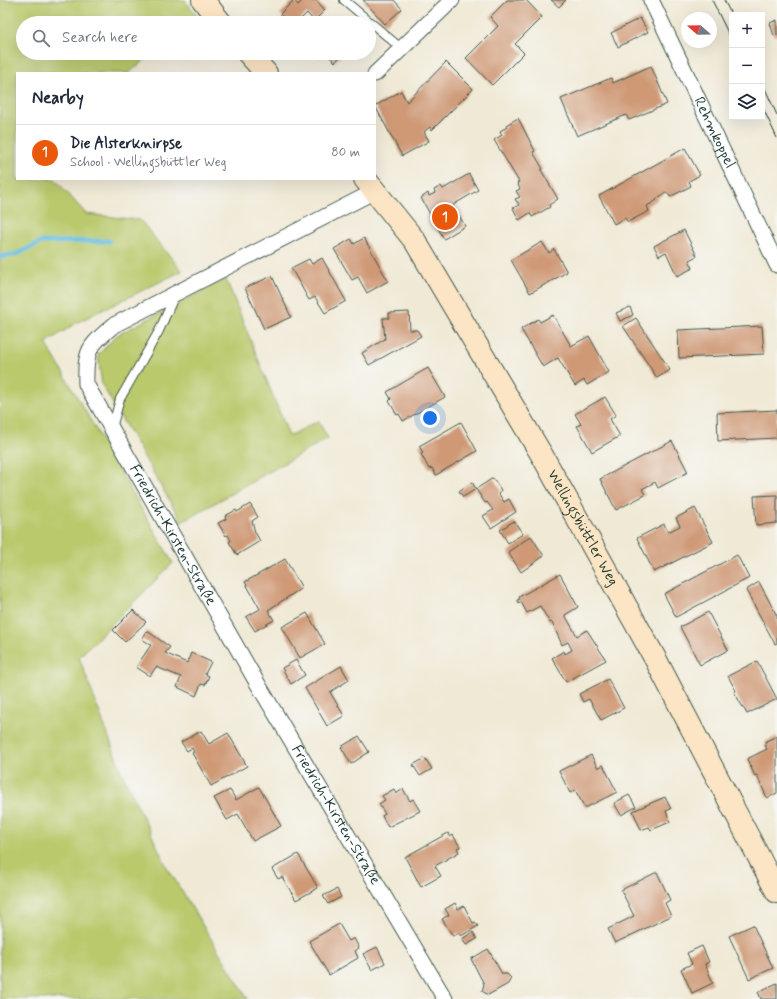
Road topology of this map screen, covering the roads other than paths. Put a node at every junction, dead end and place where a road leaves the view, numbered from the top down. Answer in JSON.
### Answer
{"nodes":[{"id":1,"x":203,"y":0,"type":"edge"},
{"id":2,"x":344,"y":0,"type":"edge"},
{"id":3,"x":452,"y":0,"type":"edge"},
{"id":4,"x":651,"y":0,"type":"edge"},
{"id":5,"x":216,"y":16,"type":"edge"},
{"id":6,"x":363,"y":16,"type":"edge"},
{"id":7,"x":376,"y":27,"type":"edge"},
{"id":8,"x":402,"y":49,"type":"junction"},
{"id":9,"x":254,"y":60,"type":"edge"},
{"id":10,"x":265,"y":72,"type":"edge"},
{"id":11,"x":376,"y":73,"type":"edge"},
{"id":12,"x":370,"y":185,"type":"edge"},
{"id":13,"x":777,"y":265,"type":"edge"},
{"id":14,"x":176,"y":292,"type":"junction"},
{"id":15,"x":112,"y":429,"type":"junction"},
{"id":16,"x":777,"y":892,"type":"edge"},
{"id":17,"x":445,"y":999,"type":"edge"}],
"edges":[{"from":1,"to":5,"type":"main road"},
{"from":2,"to":6,"type":"lane"},
{"from":3,"to":8,"type":"street"},
{"from":4,"to":13,"type":"street","name":"Rehmkoppel"},
{"from":7,"to":8,"type":"lane"},
{"from":8,"to":11,"type":"street"},
{"from":9,"to":10,"type":"main road"},
{"from":12,"to":14,"type":"street","name":"Friedrich-Kirsten-Straße"},
{"from":12,"to":16,"type":"main road","name":"Wellingsbüttler Weg"},
{"from":14,"to":15,"type":"lane"},
{"from":14,"to":15,"type":"street","name":"Friedrich-Kirsten-Straße"},
{"from":15,"to":17,"type":"street","name":"Friedrich-Kirsten-Straße"}]}
